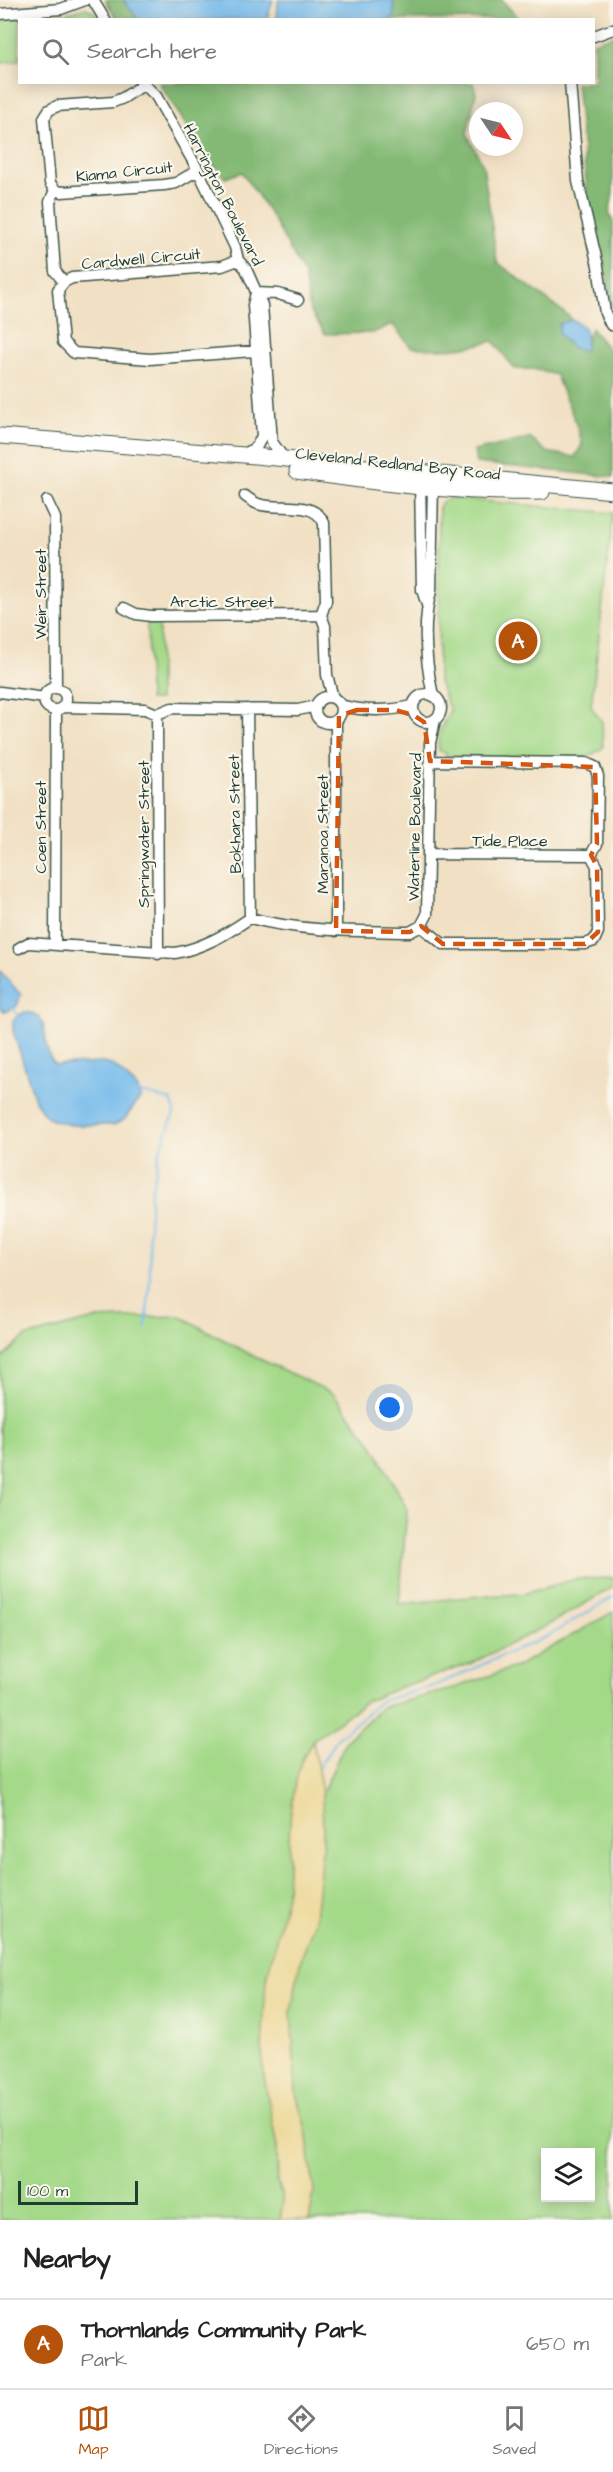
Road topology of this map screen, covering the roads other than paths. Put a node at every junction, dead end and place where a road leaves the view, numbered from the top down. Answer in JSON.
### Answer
{"nodes":[{"id":1,"x":85,"y":0,"type":"edge"},
{"id":2,"x":93,"y":0,"type":"edge"},
{"id":3,"x":0,"y":14,"type":"edge"},
{"id":4,"x":104,"y":18,"type":"edge"},
{"id":5,"x":613,"y":30,"type":"edge"},
{"id":6,"x":595,"y":36,"type":"edge"},
{"id":7,"x":142,"y":84,"type":"edge"},
{"id":8,"x":570,"y":84,"type":"edge"},
{"id":9,"x":198,"y":170,"type":"junction"},
{"id":10,"x":55,"y":190,"type":"junction"},
{"id":11,"x":238,"y":260,"type":"junction"},
{"id":12,"x":64,"y":282,"type":"junction"},
{"id":13,"x":256,"y":293,"type":"junction"},
{"id":14,"x":298,"y":300,"type":"dead end"},
{"id":15,"x":610,"y":326,"type":"dead end"},
{"id":16,"x":261,"y":350,"type":"junction"},
{"id":17,"x":0,"y":436,"type":"edge"},
{"id":18,"x":194,"y":452,"type":"junction"},
{"id":19,"x":244,"y":455,"type":"junction"},
{"id":20,"x":285,"y":460,"type":"junction"},
{"id":21,"x":427,"y":479,"type":"junction"},
{"id":22,"x":607,"y":490,"type":"edge"},
{"id":23,"x":245,"y":496,"type":"dead end"},
{"id":24,"x":47,"y":501,"type":"dead end"},
{"id":25,"x":124,"y":608,"type":"dead end"},
{"id":26,"x":321,"y":615,"type":"junction"},
{"id":27,"x":427,"y":667,"type":"junction"},
{"id":28,"x":61,"y":691,"type":"junction"},
{"id":29,"x":0,"y":692,"type":"edge"},
{"id":30,"x":433,"y":696,"type":"junction"},
{"id":31,"x":45,"y":698,"type":"junction"},
{"id":32,"x":87,"y":707,"type":"junction"},
{"id":33,"x":59,"y":708,"type":"junction"},
{"id":34,"x":247,"y":709,"type":"junction"},
{"id":35,"x":329,"y":710,"type":"junction"},
{"id":36,"x":421,"y":712,"type":"junction"},
{"id":37,"x":157,"y":714,"type":"junction"},
{"id":38,"x":430,"y":761,"type":"junction"},
{"id":39,"x":429,"y":854,"type":"junction"},
{"id":40,"x":591,"y":855,"type":"junction"},
{"id":41,"x":250,"y":918,"type":"junction"},
{"id":42,"x":421,"y":926,"type":"junction"},
{"id":43,"x":336,"y":931,"type":"junction"},
{"id":44,"x":55,"y":944,"type":"junction"},
{"id":45,"x":19,"y":948,"type":"dead end"},
{"id":46,"x":158,"y":954,"type":"junction"}],
"edges":[{"from":1,"to":3,"type":"street"},
{"from":2,"to":4,"type":"street"},
{"from":5,"to":6,"type":"street"},
{"from":7,"to":9,"type":"street","name":"Harrington Boulevard"},
{"from":7,"to":10,"type":"street","name":"Kiama Circuit"},
{"from":8,"to":15,"type":"street"},
{"from":9,"to":10,"type":"street","name":"Kiama Circuit"},
{"from":9,"to":11,"type":"street","name":"Harrington Boulevard"},
{"from":10,"to":12,"type":"street"},
{"from":11,"to":12,"type":"street","name":"Cardwell Circuit"},
{"from":11,"to":13,"type":"street","name":"Harrington Boulevard"},
{"from":12,"to":16,"type":"street","name":"Cardwell Circuit"},
{"from":13,"to":14,"type":"street"},
{"from":13,"to":16,"type":"street","name":"Harrington Boulevard"},
{"from":16,"to":19,"type":"street","name":"Harrington Boulevard"},
{"from":16,"to":20,"type":"street","name":"Harrington Boulevard"},
{"from":17,"to":18,"type":"highway","name":"Cleveland Redland Bay Road"},
{"from":18,"to":19,"type":"highway","name":"Cleveland Redland Bay Road"},
{"from":18,"to":21,"type":"highway","name":"Cleveland Redland Bay Road"},
{"from":19,"to":20,"type":"highway","name":"Cleveland Redland Bay Road"},
{"from":20,"to":21,"type":"highway","name":"Cleveland Redland Bay Road"},
{"from":21,"to":22,"type":"highway","name":"Cleveland Redland Bay Road"},
{"from":21,"to":27,"type":"street"},
{"from":23,"to":26,"type":"street"},
{"from":24,"to":28,"type":"street","name":"Weir Street"},
{"from":25,"to":26,"type":"street","name":"Arctic Street"},
{"from":26,"to":35,"type":"street"},
{"from":27,"to":30,"type":"street"},
{"from":27,"to":36,"type":"street"},
{"from":28,"to":31,"type":"street"},
{"from":28,"to":32,"type":"street"},
{"from":28,"to":33,"type":"street"},
{"from":29,"to":31,"type":"street"},
{"from":30,"to":36,"type":"street"},
{"from":30,"to":36,"type":"street","name":"Waterline Boulevard"},
{"from":31,"to":33,"type":"street"},
{"from":32,"to":33,"type":"street"},
{"from":32,"to":37,"type":"street"},
{"from":33,"to":44,"type":"street","name":"Coen Street"},
{"from":34,"to":35,"type":"street"},
{"from":34,"to":37,"type":"street"},
{"from":34,"to":41,"type":"street","name":"Bokhara Street"},
{"from":35,"to":36,"type":"street"},
{"from":35,"to":43,"type":"street","name":"Maranoa Street"},
{"from":36,"to":38,"type":"street","name":"Waterline Boulevard"},
{"from":37,"to":46,"type":"street","name":"Springwater Street"},
{"from":38,"to":39,"type":"street","name":"Waterline Boulevard"},
{"from":38,"to":40,"type":"street"},
{"from":39,"to":40,"type":"street","name":"Tide Place"},
{"from":39,"to":42,"type":"street","name":"Waterline Boulevard"},
{"from":40,"to":42,"type":"street"},
{"from":41,"to":43,"type":"street"},
{"from":41,"to":46,"type":"street"},
{"from":42,"to":43,"type":"street"},
{"from":44,"to":45,"type":"street"},
{"from":44,"to":46,"type":"street"}]}
